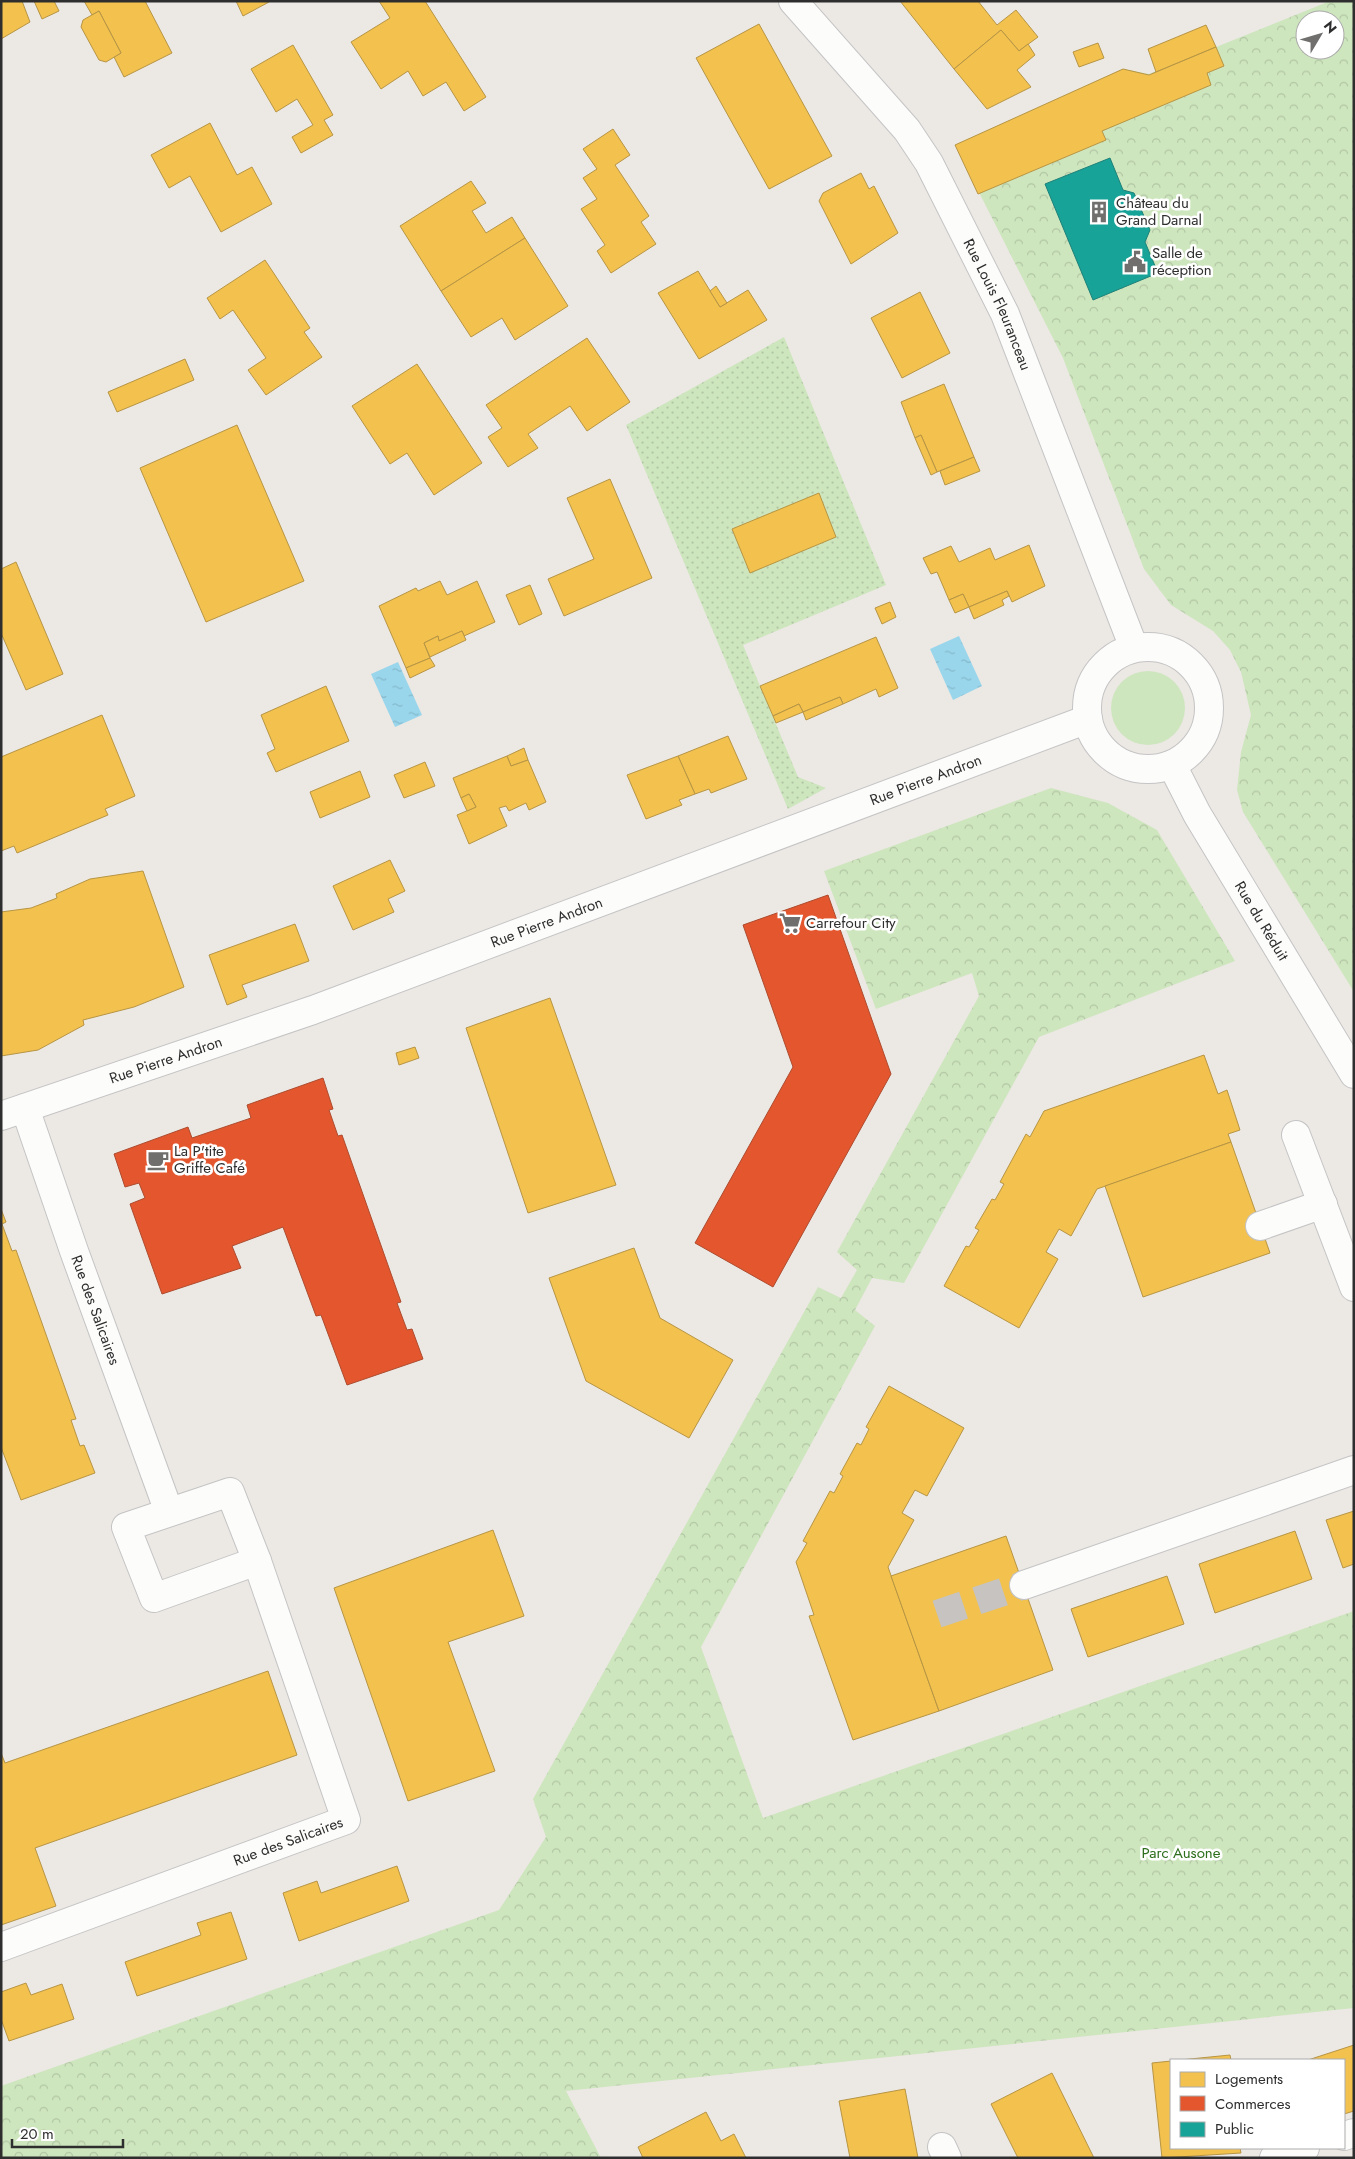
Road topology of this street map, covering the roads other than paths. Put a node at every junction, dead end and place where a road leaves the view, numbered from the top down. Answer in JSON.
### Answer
{"nodes":[{"id":1,"x":793,"y":1,"type":"edge"},
{"id":2,"x":1134,"y":648,"type":"junction"},
{"id":3,"x":1088,"y":719,"type":"junction"},
{"id":4,"x":1172,"y":765,"type":"junction"},
{"id":5,"x":1354,"y":1074,"type":"edge"},
{"id":6,"x":13,"y":1112,"type":"edge"},
{"id":7,"x":1296,"y":1135,"type":"dead end"},
{"id":8,"x":1323,"y":1204,"type":"junction"},
{"id":9,"x":1260,"y":1226,"type":"dead end"},
{"id":10,"x":1354,"y":1287,"type":"edge"},
{"id":11,"x":1354,"y":1470,"type":"edge"},
{"id":12,"x":169,"y":1512,"type":"junction"},
{"id":13,"x":256,"y":1561,"type":"junction"},
{"id":14,"x":1024,"y":1585,"type":"tunnel mouth"},
{"id":15,"x":1,"y":1947,"type":"edge"},
{"id":16,"x":1302,"y":2149,"type":"edge"},
{"id":17,"x":1274,"y":2158,"type":"edge"}],
"edges":[{"from":1,"to":2,"type":"street","name":"Rue Louis Fleuranceau"},
{"from":2,"to":3,"type":"street"},
{"from":2,"to":4,"type":"street"},
{"from":3,"to":4,"type":"street"},
{"from":3,"to":6,"type":"street","name":"Rue Pierre Andron"},
{"from":4,"to":5,"type":"street","name":"Rue du Réduit"},
{"from":6,"to":12,"type":"street","name":"Rue des Salicaires"},
{"from":7,"to":8,"type":"street"},
{"from":8,"to":9,"type":"street"},
{"from":8,"to":10,"type":"street"},
{"from":11,"to":14,"type":"street"},
{"from":12,"to":13,"type":"street","name":"Rue des Salicaires"},
{"from":12,"to":13,"type":"street","name":"Rue des Salicaires"},
{"from":13,"to":15,"type":"street","name":"Rue des Salicaires"},
{"from":16,"to":17,"type":"street"}]}
